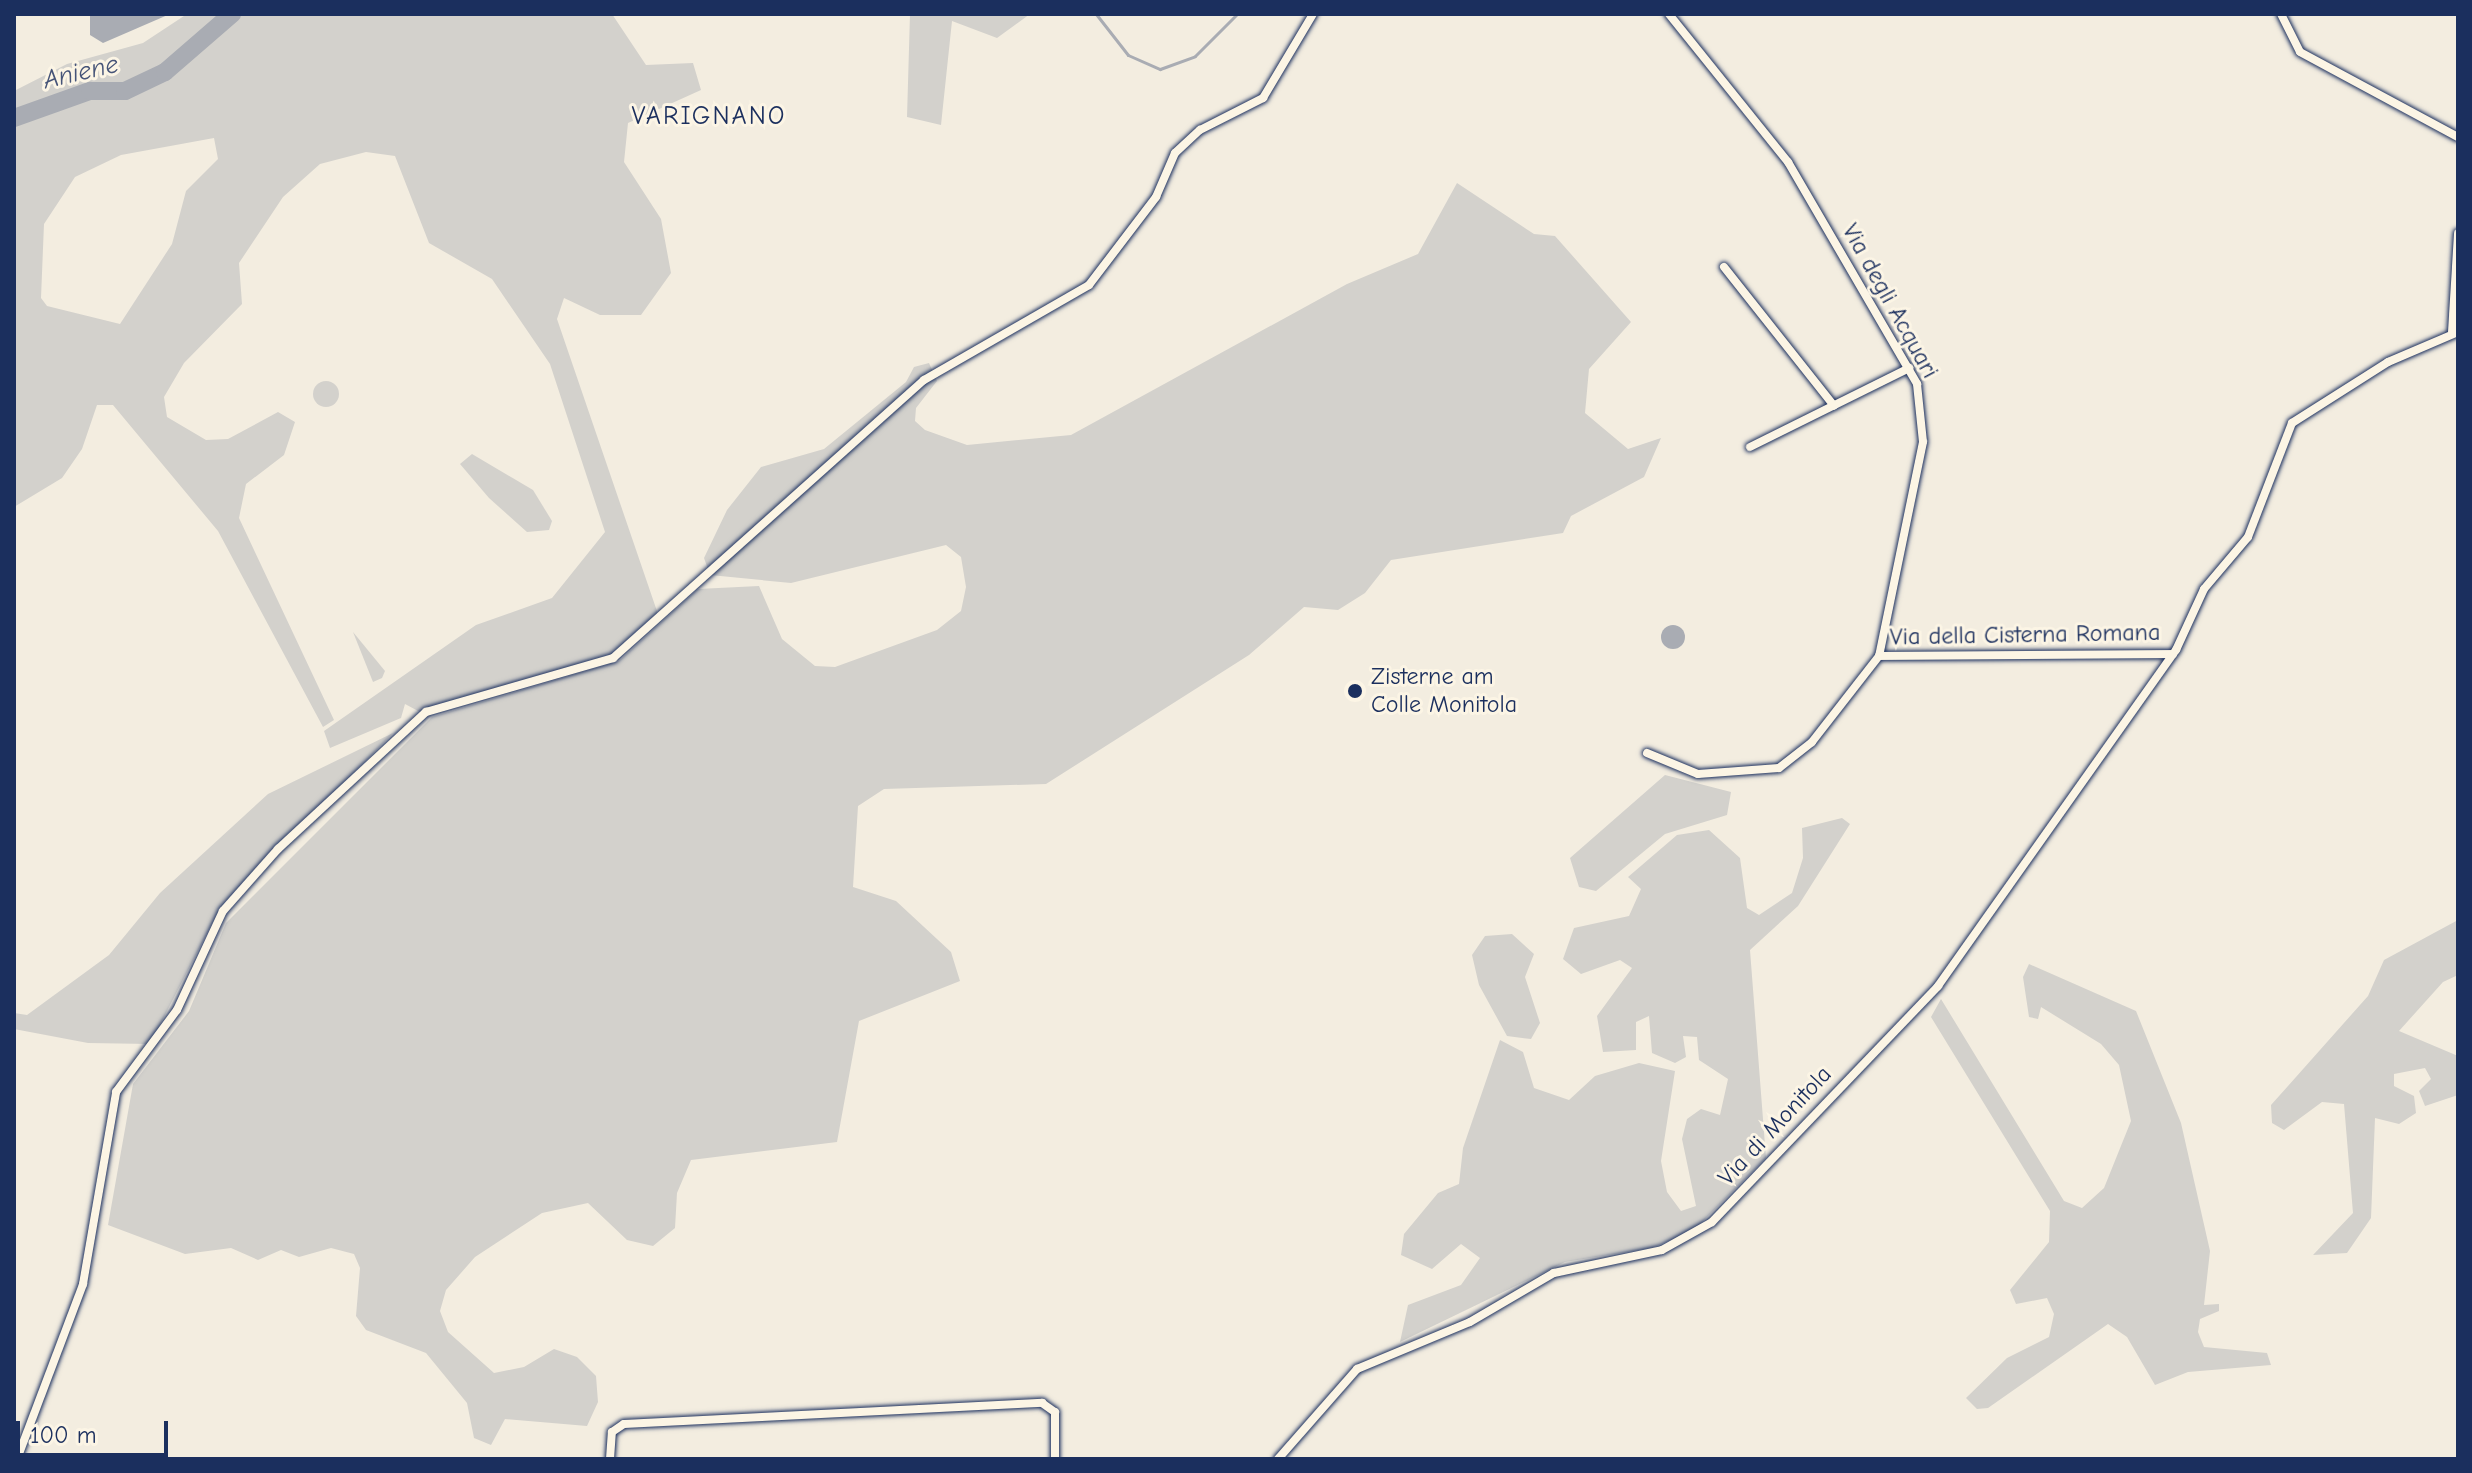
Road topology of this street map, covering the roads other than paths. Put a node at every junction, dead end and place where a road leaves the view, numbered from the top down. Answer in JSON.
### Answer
{"nodes":[{"id":1,"x":1313,"y":14,"type":"edge"},
{"id":2,"x":1669,"y":14,"type":"edge"},
{"id":3,"x":2281,"y":14,"type":"edge"},
{"id":4,"x":2458,"y":137,"type":"edge"},
{"id":5,"x":2458,"y":233,"type":"edge"},
{"id":6,"x":1724,"y":267,"type":"dead end"},
{"id":7,"x":2455,"y":332,"type":"edge"},
{"id":8,"x":1909,"y":368,"type":"junction"},
{"id":9,"x":1834,"y":406,"type":"junction"},
{"id":10,"x":1750,"y":447,"type":"dead end"},
{"id":11,"x":2173,"y":654,"type":"junction"},
{"id":12,"x":1879,"y":656,"type":"junction"},
{"id":13,"x":1647,"y":753,"type":"dead end"},
{"id":14,"x":17,"y":1459,"type":"edge"},
{"id":15,"x":610,"y":1459,"type":"edge"},
{"id":16,"x":1055,"y":1459,"type":"edge"},
{"id":17,"x":1278,"y":1459,"type":"edge"}],
"edges":[{"from":1,"to":14,"type":"street"},
{"from":2,"to":8,"type":"street","name":"Via degli Acquari"},
{"from":3,"to":4,"type":"street"},
{"from":5,"to":7,"type":"street"},
{"from":6,"to":9,"type":"street"},
{"from":7,"to":11,"type":"street","name":"Via di Monitola"},
{"from":8,"to":9,"type":"street"},
{"from":8,"to":12,"type":"street","name":"Via degli Acquari"},
{"from":9,"to":10,"type":"street"},
{"from":11,"to":12,"type":"street","name":"Via della Cisterna Romana"},
{"from":11,"to":17,"type":"street","name":"Via di Monitola"},
{"from":12,"to":13,"type":"street","name":"Via della Cisterna Romana"},
{"from":15,"to":16,"type":"street"}]}
